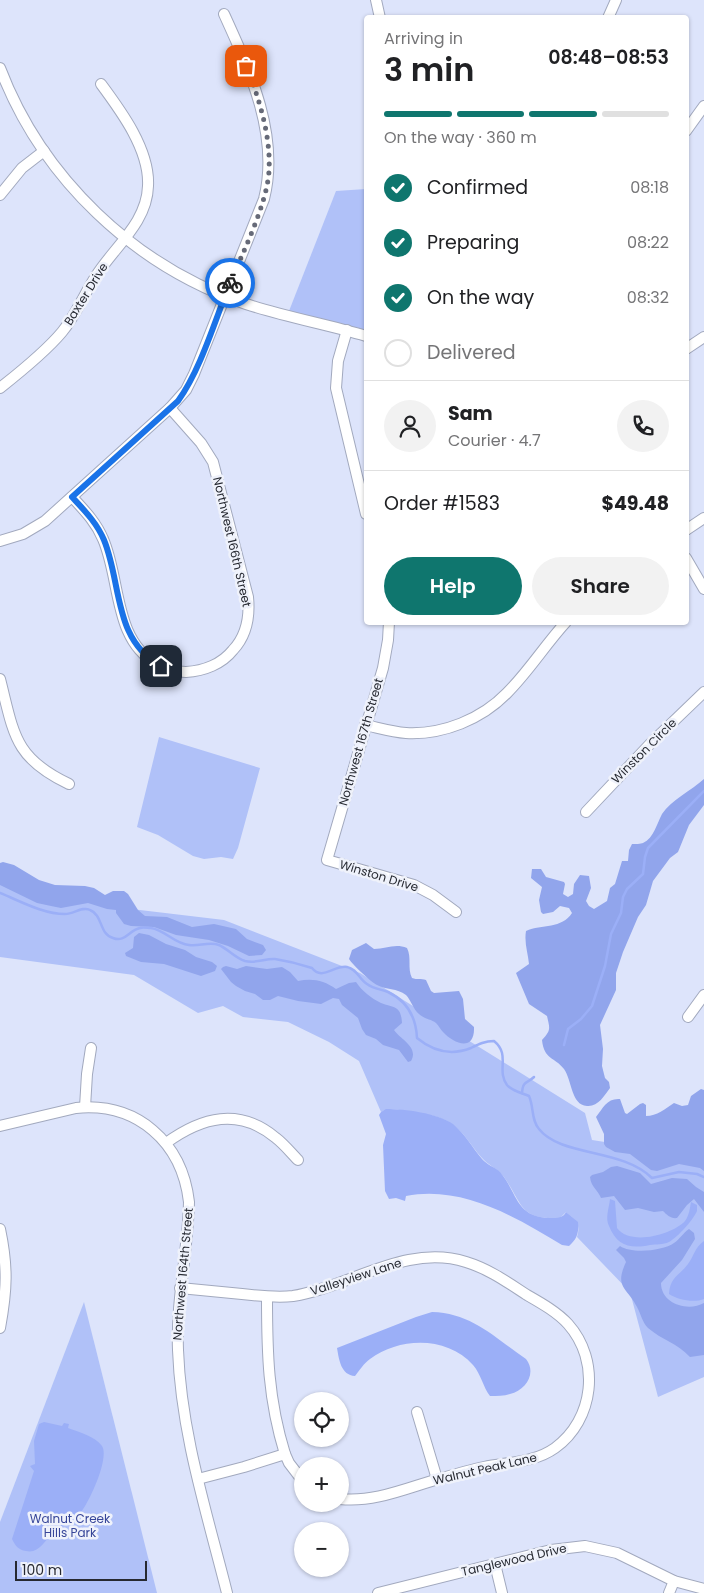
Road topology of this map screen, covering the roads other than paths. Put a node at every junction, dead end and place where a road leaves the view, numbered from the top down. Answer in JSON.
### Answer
{"nodes":[{"id":1,"x":376,"y":0,"type":"edge"},
{"id":2,"x":616,"y":0,"type":"edge"},
{"id":3,"x":224,"y":14,"type":"dead end"},
{"id":4,"x":379,"y":15,"type":"edge"},
{"id":5,"x":609,"y":15,"type":"edge"},
{"id":6,"x":0,"y":68,"type":"edge"},
{"id":7,"x":3,"y":82,"type":"edge"},
{"id":8,"x":101,"y":84,"type":"dead end"},
{"id":9,"x":704,"y":106,"type":"edge"},
{"id":10,"x":689,"y":127,"type":"edge"},
{"id":11,"x":44,"y":151,"type":"junction"},
{"id":12,"x":0,"y":195,"type":"edge"},
{"id":13,"x":125,"y":238,"type":"junction"},
{"id":14,"x":224,"y":296,"type":"junction"},
{"id":15,"x":347,"y":330,"type":"junction"},
{"id":16,"x":364,"y":335,"type":"edge"},
{"id":17,"x":704,"y":337,"type":"edge"},
{"id":18,"x":689,"y":347,"type":"edge"},
{"id":19,"x":0,"y":388,"type":"edge"},
{"id":20,"x":170,"y":408,"type":"junction"},
{"id":21,"x":72,"y":497,"type":"junction"},
{"id":22,"x":364,"y":506,"type":"edge"},
{"id":23,"x":704,"y":518,"type":"edge"},
{"id":24,"x":689,"y":528,"type":"edge"},
{"id":25,"x":0,"y":541,"type":"edge"},
{"id":26,"x":689,"y":563,"type":"edge"},
{"id":27,"x":704,"y":590,"type":"edge"},
{"id":28,"x":389,"y":625,"type":"edge"},
{"id":29,"x":564,"y":625,"type":"edge"},
{"id":30,"x":0,"y":679,"type":"edge"},
{"id":31,"x":704,"y":692,"type":"edge"},
{"id":32,"x":3,"y":707,"type":"edge"},
{"id":33,"x":365,"y":724,"type":"junction"},
{"id":34,"x":69,"y":784,"type":"dead end"},
{"id":35,"x":586,"y":812,"type":"dead end"},
{"id":36,"x":326,"y":860,"type":"joint"},
{"id":37,"x":456,"y":912,"type":"dead end"},
{"id":38,"x":704,"y":995,"type":"edge"},
{"id":39,"x":688,"y":1017,"type":"dead end"},
{"id":40,"x":91,"y":1048,"type":"dead end"},
{"id":41,"x":85,"y":1107,"type":"junction"},
{"id":42,"x":0,"y":1126,"type":"edge"},
{"id":43,"x":166,"y":1143,"type":"junction"},
{"id":44,"x":298,"y":1160,"type":"dead end"},
{"id":45,"x":0,"y":1229,"type":"edge"},
{"id":46,"x":180,"y":1288,"type":"junction"},
{"id":47,"x":267,"y":1297,"type":"junction"},
{"id":48,"x":0,"y":1328,"type":"edge"},
{"id":49,"x":572,"y":1329,"type":"joint"},
{"id":50,"x":417,"y":1412,"type":"dead end"},
{"id":51,"x":285,"y":1454,"type":"junction"},
{"id":52,"x":294,"y":1469,"type":"edge"},
{"id":53,"x":198,"y":1479,"type":"junction"},
{"id":54,"x":437,"y":1479,"type":"junction"},
{"id":55,"x":349,"y":1500,"type":"edge"},
{"id":56,"x":495,"y":1564,"type":"junction"},
{"id":57,"x":674,"y":1582,"type":"junction"},
{"id":58,"x":704,"y":1589,"type":"edge"},
{"id":59,"x":227,"y":1593,"type":"edge"},
{"id":60,"x":378,"y":1593,"type":"edge"},
{"id":61,"x":502,"y":1593,"type":"edge"},
{"id":62,"x":669,"y":1593,"type":"edge"}],
"edges":[{"from":1,"to":4,"type":"street"},
{"from":2,"to":5,"type":"street"},
{"from":3,"to":14,"type":"street"},
{"from":6,"to":7,"type":"street"},
{"from":7,"to":11,"type":"street"},
{"from":8,"to":13,"type":"street","name":"Baxter Drive"},
{"from":9,"to":10,"type":"street"},
{"from":11,"to":12,"type":"street"},
{"from":11,"to":13,"type":"street"},
{"from":13,"to":14,"type":"street"},
{"from":13,"to":19,"type":"street","name":"Baxter Drive"},
{"from":14,"to":15,"type":"street"},
{"from":14,"to":20,"type":"street"},
{"from":15,"to":16,"type":"street"},
{"from":15,"to":22,"type":"street"},
{"from":17,"to":18,"type":"street"},
{"from":20,"to":21,"type":"street"},
{"from":20,"to":21,"type":"street","name":"Northwest 166th Street"},
{"from":21,"to":25,"type":"street"},
{"from":23,"to":24,"type":"street"},
{"from":26,"to":27,"type":"street"},
{"from":28,"to":33,"type":"street","name":"Northwest 167th Street"},
{"from":29,"to":33,"type":"street"},
{"from":30,"to":32,"type":"street"},
{"from":31,"to":35,"type":"street","name":"Winston Circle"},
{"from":32,"to":34,"type":"street"},
{"from":33,"to":36,"type":"street","name":"Northwest 167th Street"},
{"from":36,"to":37,"type":"street","name":"Winston Drive"},
{"from":38,"to":39,"type":"street"},
{"from":40,"to":41,"type":"street"},
{"from":41,"to":42,"type":"street","name":"Northwest 164th Street"},
{"from":41,"to":43,"type":"street","name":"Northwest 164th Street"},
{"from":43,"to":44,"type":"street"},
{"from":43,"to":46,"type":"street","name":"Northwest 164th Street"},
{"from":45,"to":48,"type":"street"},
{"from":46,"to":47,"type":"street","name":"Valleyview Lane"},
{"from":46,"to":53,"type":"street","name":"Northwest 164th Street"},
{"from":47,"to":49,"type":"street","name":"Valleyview Lane"},
{"from":47,"to":51,"type":"street"},
{"from":49,"to":54,"type":"street","name":"Walnut Peak Lane"},
{"from":50,"to":54,"type":"street"},
{"from":51,"to":52,"type":"street"},
{"from":51,"to":53,"type":"street"},
{"from":53,"to":59,"type":"street","name":"Northwest 164th Street"},
{"from":54,"to":55,"type":"street","name":"Walnut Peak Lane"},
{"from":56,"to":57,"type":"street","name":"Tanglewood Drive"},
{"from":56,"to":60,"type":"street","name":"Tanglewood Drive"},
{"from":56,"to":61,"type":"street"},
{"from":57,"to":58,"type":"street","name":"Tanglewood Drive"},
{"from":57,"to":62,"type":"street"}]}
